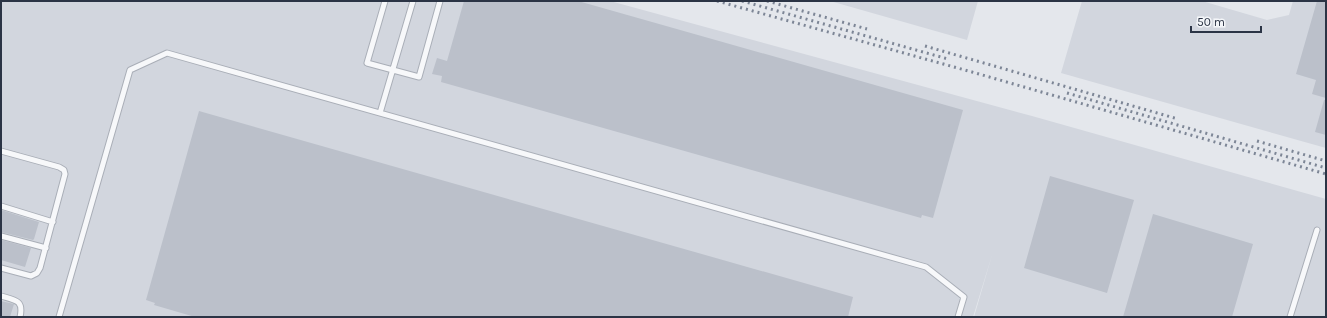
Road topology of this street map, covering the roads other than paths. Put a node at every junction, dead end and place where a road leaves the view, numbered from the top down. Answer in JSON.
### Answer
{"nodes":[{"id":1,"x":385,"y":1,"type":"edge"},
{"id":2,"x":413,"y":1,"type":"edge"},
{"id":3,"x":440,"y":1,"type":"edge"},
{"id":4,"x":393,"y":70,"type":"junction"},
{"id":5,"x":380,"y":113,"type":"junction"},
{"id":6,"x":1,"y":151,"type":"edge"},
{"id":7,"x":1,"y":206,"type":"edge"},
{"id":8,"x":53,"y":222,"type":"junction"},
{"id":9,"x":1317,"y":230,"type":"dead end"},
{"id":10,"x":1,"y":236,"type":"edge"},
{"id":11,"x":46,"y":248,"type":"junction"},
{"id":12,"x":1,"y":268,"type":"edge"},
{"id":13,"x":1,"y":296,"type":"edge"},
{"id":14,"x":20,"y":317,"type":"edge"},
{"id":15,"x":59,"y":317,"type":"edge"},
{"id":16,"x":958,"y":317,"type":"edge"},
{"id":17,"x":1290,"y":317,"type":"edge"}],
"edges":[{"from":1,"to":4,"type":"lane"},
{"from":2,"to":4,"type":"lane"},
{"from":3,"to":4,"type":"lane"},
{"from":4,"to":5,"type":"lane"},
{"from":5,"to":15,"type":"lane"},
{"from":5,"to":16,"type":"lane"},
{"from":6,"to":8,"type":"lane"},
{"from":7,"to":8,"type":"lane"},
{"from":8,"to":11,"type":"lane"},
{"from":9,"to":17,"type":"lane"},
{"from":10,"to":11,"type":"lane"},
{"from":11,"to":12,"type":"lane"},
{"from":13,"to":14,"type":"lane"}]}
